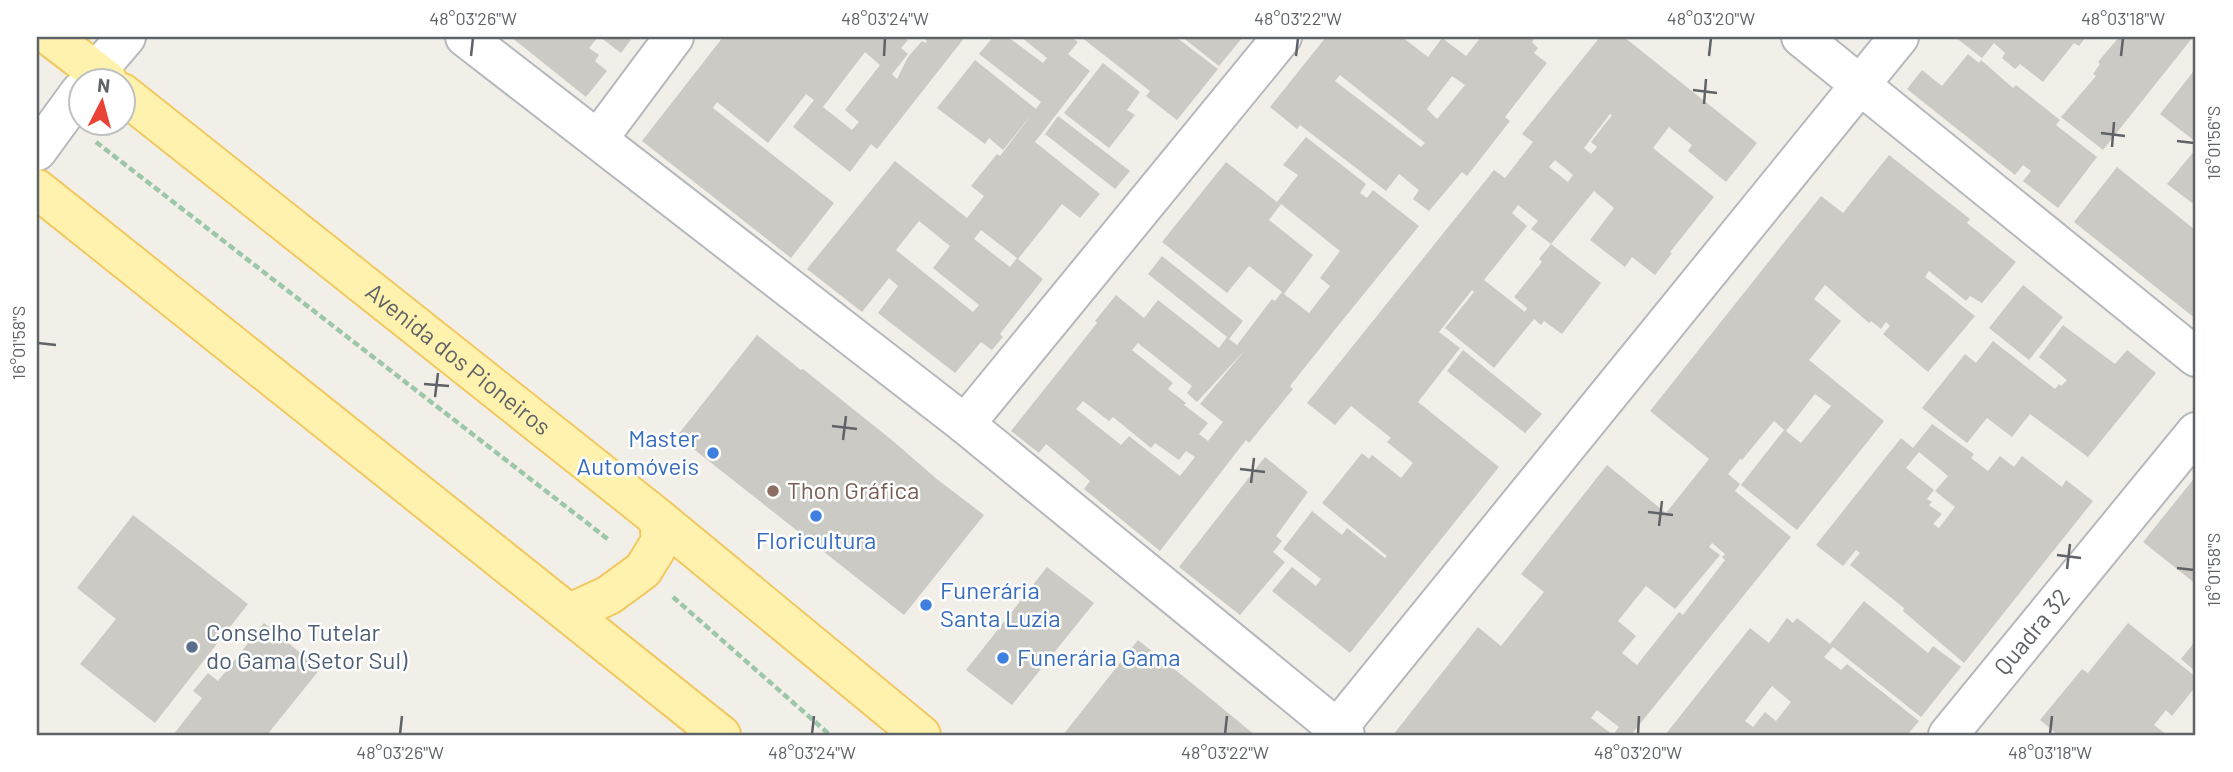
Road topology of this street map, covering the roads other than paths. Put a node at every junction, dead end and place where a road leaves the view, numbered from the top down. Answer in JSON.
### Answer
{"nodes":[{"id":1,"x":51,"y":37,"type":"edge"},
{"id":2,"x":126,"y":37,"type":"edge"},
{"id":3,"x":465,"y":37,"type":"edge"},
{"id":4,"x":674,"y":37,"type":"edge"},
{"id":5,"x":1282,"y":37,"type":"edge"},
{"id":6,"x":1801,"y":37,"type":"edge"},
{"id":7,"x":1899,"y":37,"type":"edge"},
{"id":8,"x":74,"y":66,"type":"edge"},
{"id":9,"x":108,"y":66,"type":"edge"},
{"id":10,"x":1860,"y":84,"type":"junction"},
{"id":11,"x":66,"y":119,"type":"edge"},
{"id":12,"x":136,"y":122,"type":"edge"},
{"id":13,"x":598,"y":139,"type":"junction"},
{"id":14,"x":37,"y":151,"type":"edge"},
{"id":15,"x":37,"y":189,"type":"edge"},
{"id":16,"x":2196,"y":358,"type":"edge"},
{"id":17,"x":965,"y":424,"type":"junction"},
{"id":18,"x":2196,"y":432,"type":"edge"},
{"id":19,"x":659,"y":519,"type":"junction"},
{"id":20,"x":570,"y":613,"type":"junction"},
{"id":21,"x":1338,"y":733,"type":"edge"},
{"id":22,"x":721,"y":735,"type":"edge"},
{"id":23,"x":921,"y":735,"type":"edge"},
{"id":24,"x":1948,"y":735,"type":"edge"}],
"edges":[{"from":1,"to":8,"type":"main road","name":"Avenida dos Pioneiros"},
{"from":2,"to":9,"type":"street"},
{"from":3,"to":13,"type":"street"},
{"from":4,"to":13,"type":"street"},
{"from":5,"to":17,"type":"street"},
{"from":6,"to":10,"type":"street"},
{"from":7,"to":10,"type":"street"},
{"from":10,"to":16,"type":"street"},
{"from":10,"to":21,"type":"street"},
{"from":11,"to":14,"type":"street"},
{"from":12,"to":19,"type":"main road","name":"Avenida dos Pioneiros"},
{"from":13,"to":17,"type":"street"},
{"from":15,"to":20,"type":"main road"},
{"from":17,"to":21,"type":"street"},
{"from":18,"to":24,"type":"street","name":"Quadra 32"},
{"from":19,"to":20,"type":"main road"},
{"from":19,"to":23,"type":"main road","name":"Avenida dos Pioneiros"},
{"from":20,"to":22,"type":"main road"}]}
